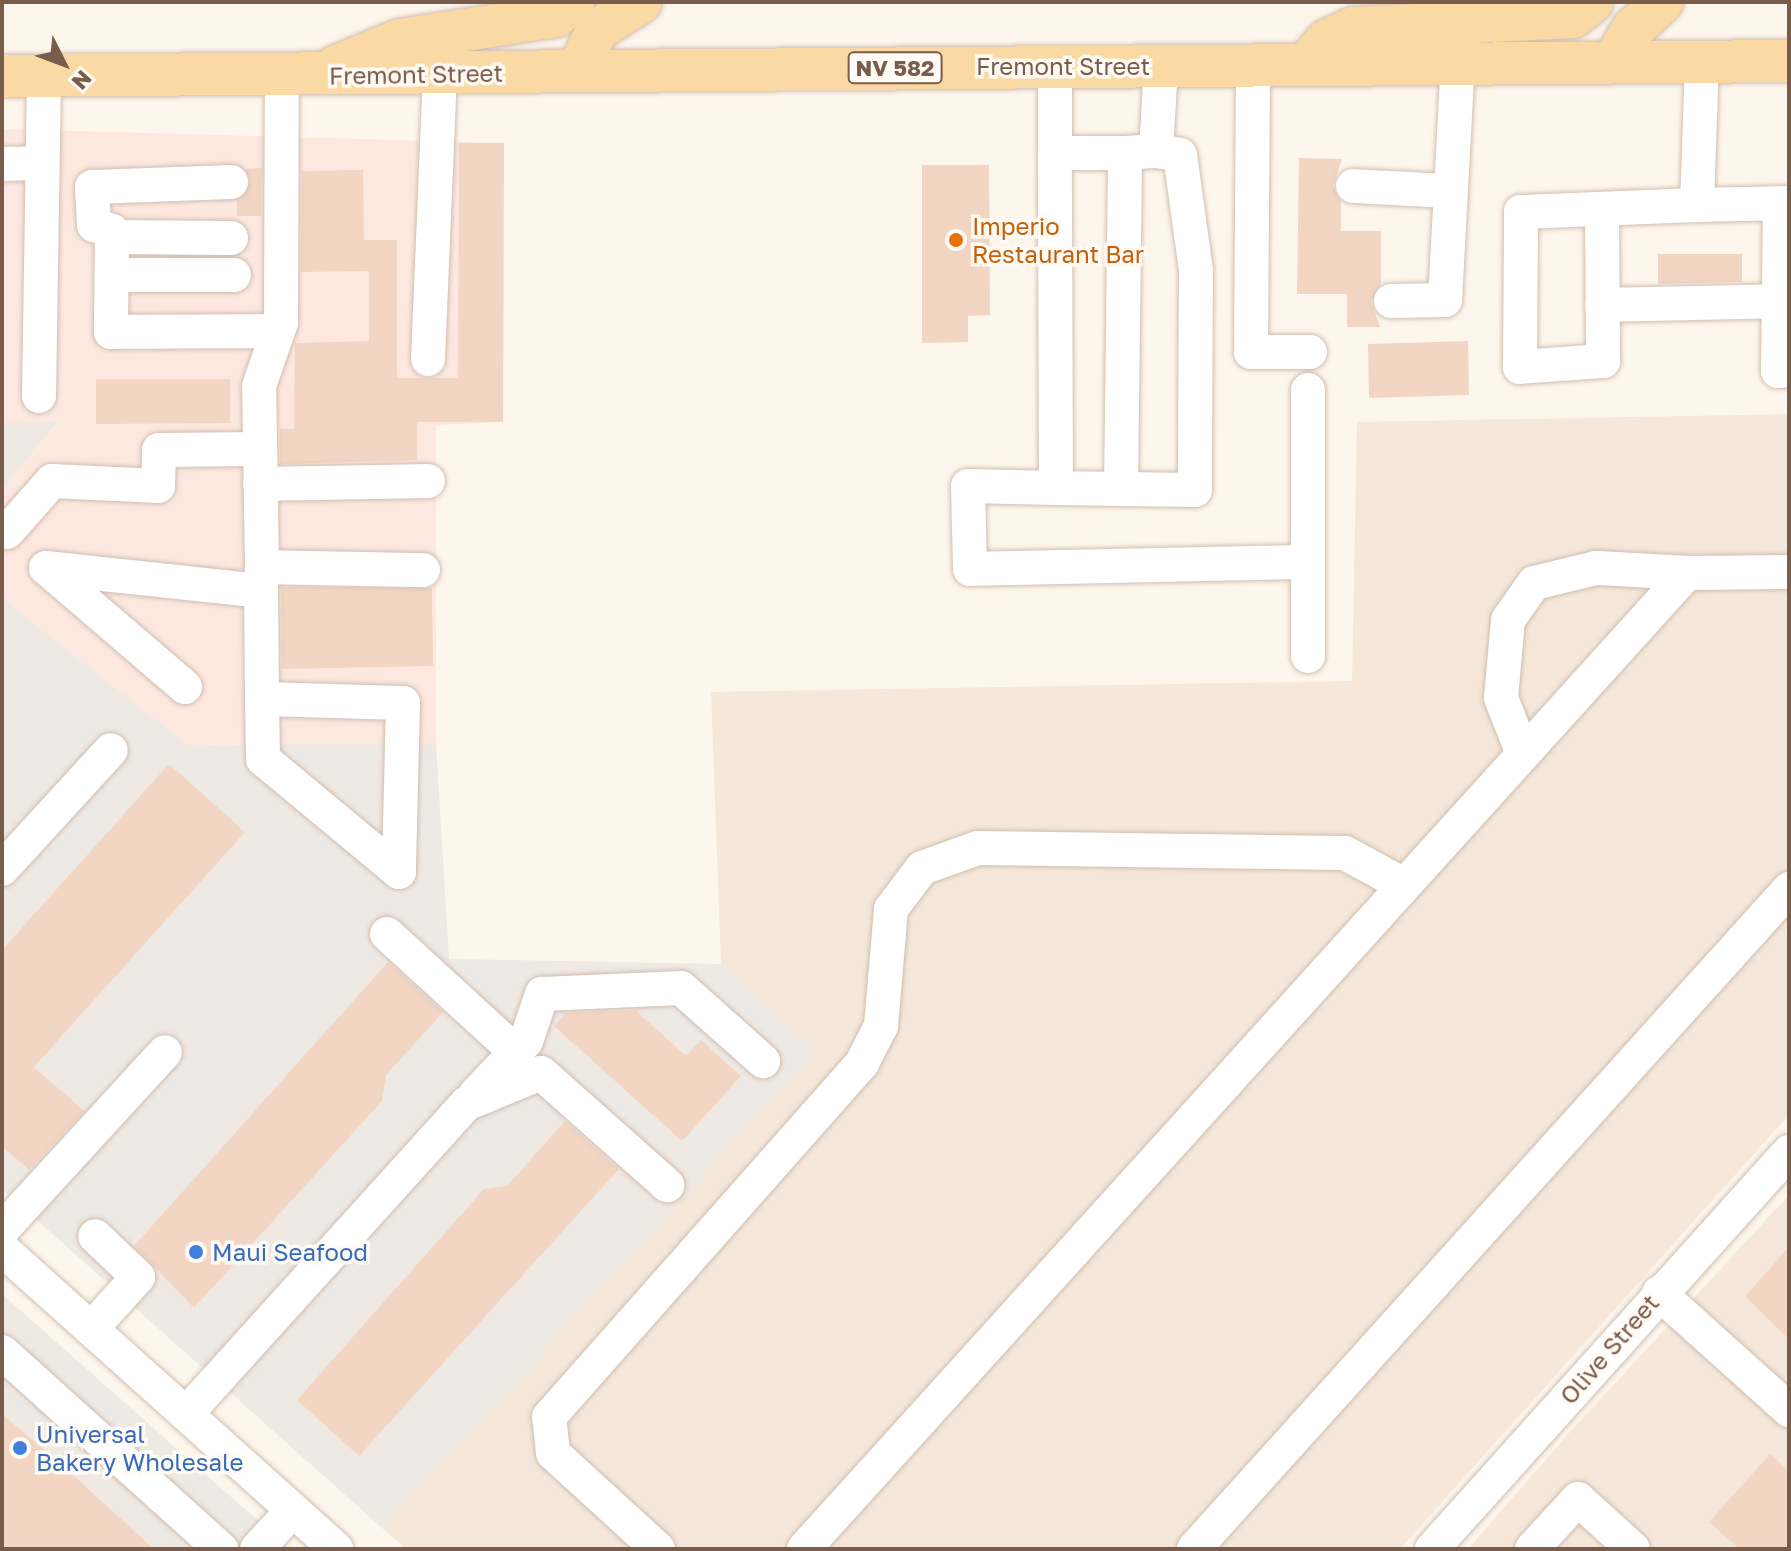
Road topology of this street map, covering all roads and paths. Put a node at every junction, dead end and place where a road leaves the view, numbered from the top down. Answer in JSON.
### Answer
{"nodes":[{"id":1,"x":573,"y":2,"type":"edge"},
{"id":2,"x":641,"y":2,"type":"edge"},
{"id":3,"x":1592,"y":2,"type":"edge"},
{"id":4,"x":1662,"y":2,"type":"edge"},
{"id":5,"x":1789,"y":61,"type":"edge"},
{"id":6,"x":1613,"y":62,"type":"junction"},
{"id":7,"x":1702,"y":62,"type":"junction"},
{"id":8,"x":1458,"y":63,"type":"junction"},
{"id":9,"x":1306,"y":65,"type":"junction"},
{"id":10,"x":1055,"y":66,"type":"junction"},
{"id":11,"x":1161,"y":66,"type":"junction"},
{"id":12,"x":1253,"y":66,"type":"junction"},
{"id":13,"x":578,"y":71,"type":"junction"},
{"id":14,"x":440,"y":74,"type":"junction"},
{"id":15,"x":2,"y":76,"type":"edge"},
{"id":16,"x":44,"y":76,"type":"junction"},
{"id":17,"x":297,"y":76,"type":"junction"},
{"id":18,"x":1140,"y":152,"type":"junction"},
{"id":19,"x":1055,"y":153,"type":"junction"},
{"id":20,"x":42,"y":163,"type":"junction"},
{"id":21,"x":2,"y":164,"type":"edge"},
{"id":22,"x":231,"y":182,"type":"dead end"},
{"id":23,"x":1353,"y":186,"type":"dead end"},
{"id":24,"x":1450,"y":191,"type":"junction"},
{"id":25,"x":1784,"y":204,"type":"edge"},
{"id":26,"x":1697,"y":205,"type":"junction"},
{"id":27,"x":1602,"y":211,"type":"junction"},
{"id":28,"x":112,"y":237,"type":"junction"},
{"id":29,"x":231,"y":238,"type":"dead end"},
{"id":30,"x":112,"y":275,"type":"junction"},
{"id":31,"x":234,"y":275,"type":"dead end"},
{"id":32,"x":1391,"y":301,"type":"dead end"},
{"id":33,"x":1784,"y":302,"type":"edge"},
{"id":34,"x":1602,"y":305,"type":"junction"},
{"id":35,"x":278,"y":331,"type":"junction"},
{"id":36,"x":1310,"y":352,"type":"dead end"},
{"id":37,"x":428,"y":359,"type":"dead end"},
{"id":38,"x":1789,"y":370,"type":"edge"},
{"id":39,"x":1308,"y":390,"type":"dead end"},
{"id":40,"x":39,"y":396,"type":"dead end"},
{"id":41,"x":260,"y":449,"type":"junction"},
{"id":42,"x":428,"y":481,"type":"dead end"},
{"id":43,"x":260,"y":484,"type":"junction"},
{"id":44,"x":1056,"y":488,"type":"junction"},
{"id":45,"x":1121,"y":489,"type":"junction"},
{"id":46,"x":7,"y":532,"type":"dead end"},
{"id":47,"x":1308,"y":562,"type":"junction"},
{"id":48,"x":423,"y":570,"type":"dead end"},
{"id":49,"x":1789,"y":572,"type":"edge"},
{"id":50,"x":1687,"y":573,"type":"junction"},
{"id":51,"x":262,"y":579,"type":"junction"},
{"id":52,"x":1308,"y":656,"type":"dead end"},
{"id":53,"x":185,"y":687,"type":"dead end"},
{"id":54,"x":262,"y":699,"type":"junction"},
{"id":55,"x":111,"y":750,"type":"dead end"},
{"id":56,"x":1523,"y":754,"type":"junction"},
{"id":57,"x":2,"y":869,"type":"edge"},
{"id":58,"x":1404,"y":885,"type":"junction"},
{"id":59,"x":1789,"y":889,"type":"edge"},
{"id":60,"x":387,"y":934,"type":"dead end"},
{"id":61,"x":165,"y":1052,"type":"dead end"},
{"id":62,"x":516,"y":1052,"type":"junction"},
{"id":63,"x":763,"y":1061,"type":"dead end"},
{"id":64,"x":466,"y":1104,"type":"junction"},
{"id":65,"x":1789,"y":1152,"type":"edge"},
{"id":66,"x":667,"y":1185,"type":"dead end"},
{"id":67,"x":2,"y":1230,"type":"edge"},
{"id":68,"x":95,"y":1236,"type":"dead end"},
{"id":69,"x":2,"y":1249,"type":"edge"},
{"id":70,"x":1659,"y":1293,"type":"junction"},
{"id":71,"x":91,"y":1329,"type":"junction"},
{"id":72,"x":2,"y":1352,"type":"edge"},
{"id":73,"x":1789,"y":1410,"type":"edge"},
{"id":74,"x":186,"y":1414,"type":"junction"},
{"id":75,"x":293,"y":1510,"type":"junction"},
{"id":76,"x":221,"y":1549,"type":"edge"},
{"id":77,"x":257,"y":1549,"type":"edge"},
{"id":78,"x":336,"y":1549,"type":"edge"},
{"id":79,"x":658,"y":1549,"type":"edge"},
{"id":80,"x":804,"y":1549,"type":"edge"},
{"id":81,"x":1194,"y":1549,"type":"edge"},
{"id":82,"x":1432,"y":1549,"type":"edge"},
{"id":83,"x":1532,"y":1549,"type":"edge"},
{"id":84,"x":1633,"y":1549,"type":"edge"}],
"edges":[{"from":1,"to":17,"type":"main road"},
{"from":2,"to":13,"type":"main road"},
{"from":3,"to":9,"type":"main road"},
{"from":4,"to":6,"type":"main road"},
{"from":5,"to":7,"type":"main road","name":"Fremont Street","number":"NV 582"},
{"from":6,"to":7,"type":"main road","name":"Fremont Street","number":"NV 582"},
{"from":6,"to":8,"type":"main road","name":"Fremont Street","number":"NV 582"},
{"from":7,"to":26,"type":"street"},
{"from":8,"to":9,"type":"main road","name":"Fremont Street","number":"NV 582"},
{"from":8,"to":24,"type":"street"},
{"from":9,"to":12,"type":"main road","name":"Fremont Street","number":"NV 582"},
{"from":10,"to":11,"type":"main road","name":"Fremont Street","number":"NV 582"},
{"from":10,"to":13,"type":"main road","name":"Fremont Street","number":"NV 582"},
{"from":10,"to":19,"type":"street"},
{"from":11,"to":12,"type":"main road","name":"Fremont Street","number":"NV 582"},
{"from":11,"to":18,"type":"street"},
{"from":12,"to":36,"type":"street"},
{"from":13,"to":14,"type":"main road","name":"Fremont Street","number":"NV 582"},
{"from":14,"to":17,"type":"main road","name":"Fremont Street","number":"NV 582"},
{"from":14,"to":37,"type":"street"},
{"from":15,"to":16,"type":"main road","name":"Fremont Street","number":"NV 582"},
{"from":16,"to":17,"type":"main road","name":"Fremont Street","number":"NV 582"},
{"from":16,"to":20,"type":"street"},
{"from":17,"to":35,"type":"street"},
{"from":18,"to":19,"type":"street"},
{"from":18,"to":45,"type":"street"},
{"from":18,"to":45,"type":"street"},
{"from":19,"to":44,"type":"street"},
{"from":20,"to":21,"type":"street"},
{"from":20,"to":40,"type":"street"},
{"from":22,"to":28,"type":"street"},
{"from":23,"to":24,"type":"street"},
{"from":24,"to":32,"type":"street"},
{"from":25,"to":26,"type":"street"},
{"from":25,"to":33,"type":"street"},
{"from":26,"to":27,"type":"street"},
{"from":27,"to":34,"type":"street"},
{"from":27,"to":34,"type":"street"},
{"from":28,"to":29,"type":"street"},
{"from":28,"to":30,"type":"street"},
{"from":30,"to":31,"type":"street"},
{"from":30,"to":35,"type":"street"},
{"from":33,"to":34,"type":"street"},
{"from":33,"to":38,"type":"street"},
{"from":35,"to":41,"type":"street"},
{"from":39,"to":47,"type":"street"},
{"from":41,"to":43,"type":"street"},
{"from":41,"to":46,"type":"street"},
{"from":42,"to":43,"type":"street"},
{"from":43,"to":51,"type":"street"},
{"from":44,"to":45,"type":"street"},
{"from":44,"to":47,"type":"street"},
{"from":47,"to":52,"type":"street"},
{"from":48,"to":51,"type":"street"},
{"from":49,"to":50,"type":"street"},
{"from":50,"to":56,"type":"street"},
{"from":50,"to":56,"type":"street"},
{"from":51,"to":53,"type":"street"},
{"from":51,"to":54,"type":"street"},
{"from":54,"to":54,"type":"street"},
{"from":55,"to":57,"type":"street"},
{"from":56,"to":58,"type":"street"},
{"from":58,"to":79,"type":"street"},
{"from":58,"to":80,"type":"street"},
{"from":59,"to":81,"type":"street"},
{"from":60,"to":62,"type":"street"},
{"from":61,"to":67,"type":"street"},
{"from":62,"to":63,"type":"street"},
{"from":62,"to":64,"type":"street"},
{"from":64,"to":66,"type":"street"},
{"from":64,"to":74,"type":"street"},
{"from":65,"to":70,"type":"street","name":"Olive Street"},
{"from":68,"to":71,"type":"street"},
{"from":69,"to":71,"type":"street"},
{"from":70,"to":73,"type":"street"},
{"from":70,"to":82,"type":"street","name":"Olive Street"},
{"from":71,"to":74,"type":"street"},
{"from":72,"to":76,"type":"street"},
{"from":74,"to":75,"type":"street"},
{"from":75,"to":77,"type":"street"},
{"from":75,"to":78,"type":"street"},
{"from":83,"to":84,"type":"street"}]}
